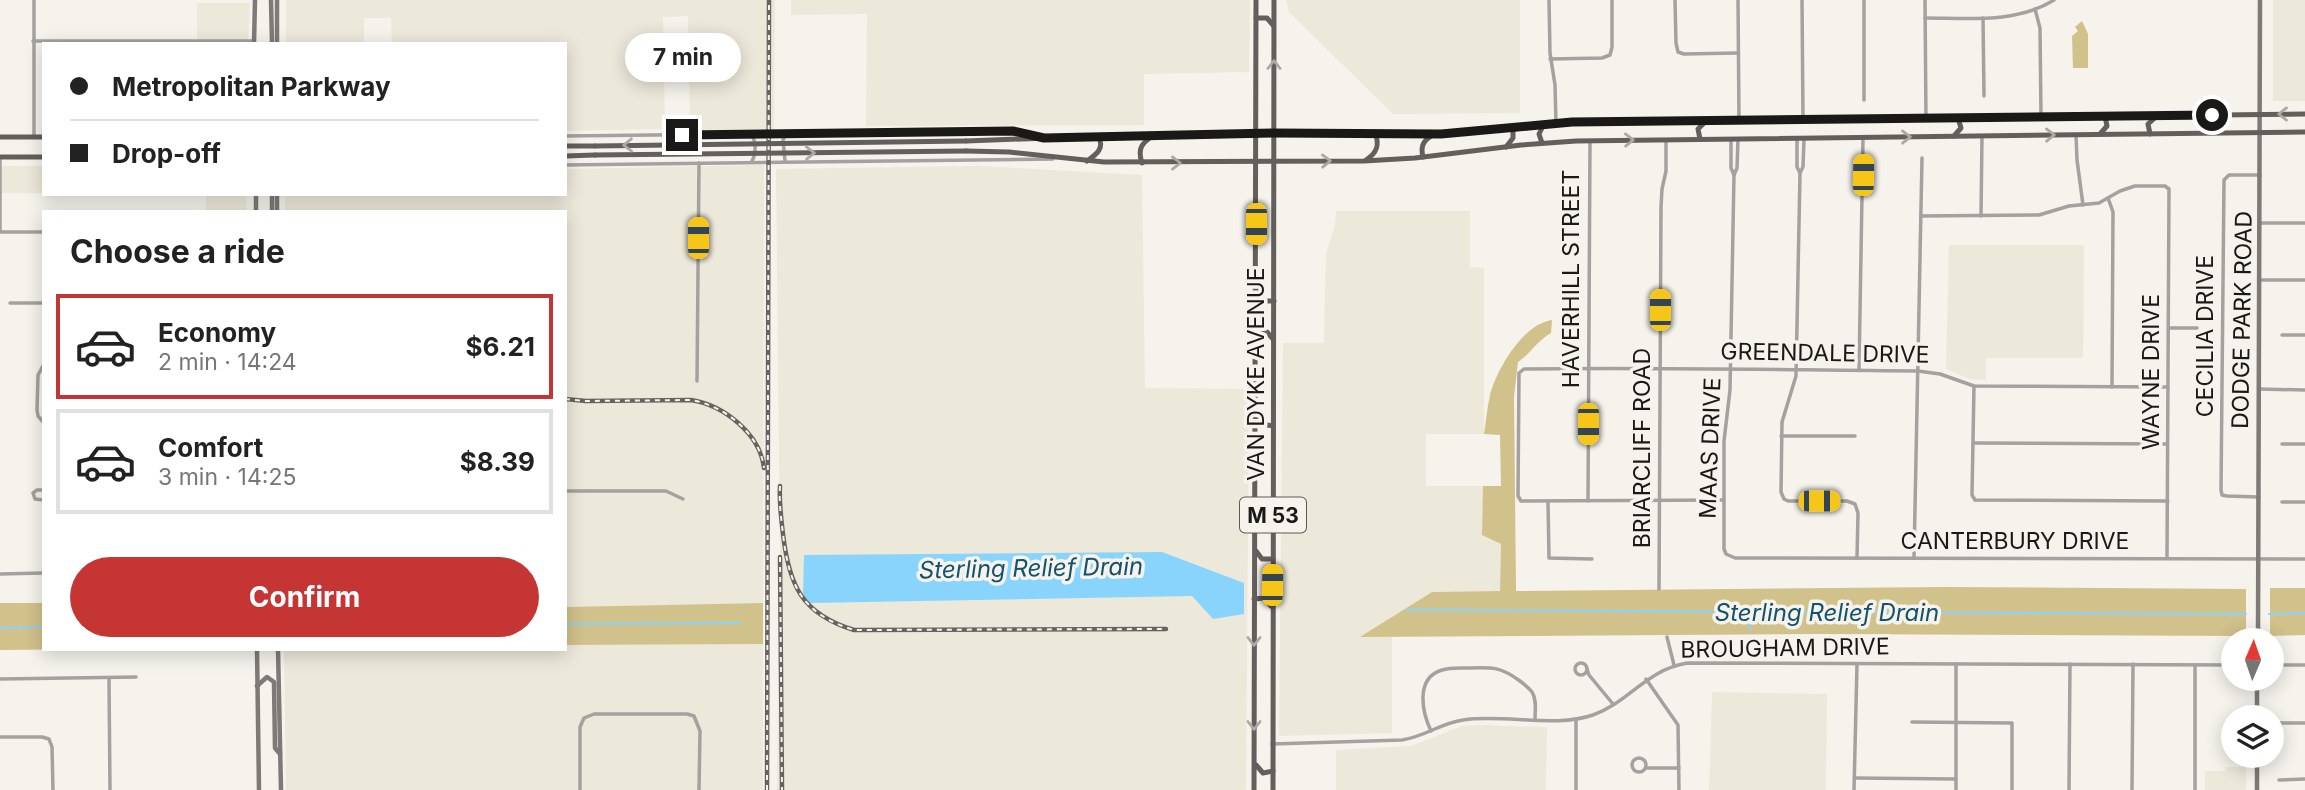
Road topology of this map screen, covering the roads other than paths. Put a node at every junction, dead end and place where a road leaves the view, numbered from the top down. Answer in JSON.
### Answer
{"nodes":[{"id":1,"x":34,"y":0,"type":"edge"},
{"id":2,"x":255,"y":0,"type":"edge"},
{"id":3,"x":271,"y":0,"type":"edge"},
{"id":4,"x":277,"y":0,"type":"edge"},
{"id":5,"x":1256,"y":0,"type":"edge"},
{"id":6,"x":1275,"y":0,"type":"edge"},
{"id":7,"x":1549,"y":0,"type":"edge"},
{"id":8,"x":1612,"y":0,"type":"edge"},
{"id":9,"x":1675,"y":0,"type":"edge"},
{"id":10,"x":1738,"y":0,"type":"edge"},
{"id":11,"x":1802,"y":0,"type":"edge"},
{"id":12,"x":1864,"y":0,"type":"edge"},
{"id":13,"x":1925,"y":0,"type":"edge"},
{"id":14,"x":2054,"y":0,"type":"edge"},
{"id":15,"x":2260,"y":0,"type":"edge"},
{"id":16,"x":2035,"y":9,"type":"junction"},
{"id":17,"x":1256,"y":18,"type":"junction"},
{"id":18,"x":1925,"y":18,"type":"junction"},
{"id":19,"x":1983,"y":18,"type":"junction"},
{"id":20,"x":1274,"y":27,"type":"junction"},
{"id":21,"x":33,"y":41,"type":"junction"},
{"id":22,"x":144,"y":42,"type":"edge"},
{"id":23,"x":255,"y":42,"type":"edge"},
{"id":24,"x":272,"y":42,"type":"edge"},
{"id":25,"x":277,"y":42,"type":"edge"},
{"id":26,"x":1739,"y":52,"type":"junction"},
{"id":27,"x":1550,"y":59,"type":"junction"},
{"id":28,"x":1984,"y":96,"type":"dead end"},
{"id":29,"x":1864,"y":100,"type":"dead end"},
{"id":30,"x":2261,"y":114,"type":"junction"},
{"id":31,"x":2305,"y":114,"type":"edge"},
{"id":32,"x":2105,"y":116,"type":"junction"},
{"id":33,"x":2157,"y":116,"type":"junction"},
{"id":34,"x":2041,"y":117,"type":"junction"},
{"id":35,"x":1958,"y":118,"type":"junction"},
{"id":36,"x":1926,"y":119,"type":"junction"},
{"id":37,"x":1803,"y":120,"type":"junction"},
{"id":38,"x":1706,"y":121,"type":"junction"},
{"id":39,"x":1739,"y":121,"type":"junction"},
{"id":40,"x":1556,"y":123,"type":"junction"},
{"id":41,"x":1544,"y":124,"type":"junction"},
{"id":42,"x":1513,"y":128,"type":"junction"},
{"id":43,"x":2261,"y":132,"type":"junction"},
{"id":44,"x":2305,"y":132,"type":"edge"},
{"id":45,"x":787,"y":133,"type":"junction"},
{"id":46,"x":1274,"y":133,"type":"junction"},
{"id":47,"x":750,"y":134,"type":"junction"},
{"id":48,"x":1256,"y":134,"type":"junction"},
{"id":49,"x":1375,"y":134,"type":"junction"},
{"id":50,"x":1434,"y":134,"type":"junction"},
{"id":51,"x":2100,"y":134,"type":"junction"},
{"id":52,"x":2150,"y":134,"type":"junction"},
{"id":53,"x":1154,"y":135,"type":"junction"},
{"id":54,"x":2076,"y":135,"type":"junction"},
{"id":55,"x":567,"y":136,"type":"edge"},
{"id":56,"x":1098,"y":136,"type":"junction"},
{"id":57,"x":1954,"y":136,"type":"junction"},
{"id":58,"x":1982,"y":136,"type":"junction"},
{"id":59,"x":0,"y":137,"type":"edge"},
{"id":60,"x":34,"y":137,"type":"junction"},
{"id":61,"x":42,"y":137,"type":"edge"},
{"id":62,"x":1044,"y":138,"type":"junction"},
{"id":63,"x":1801,"y":138,"type":"junction"},
{"id":64,"x":1863,"y":138,"type":"junction"},
{"id":65,"x":1666,"y":139,"type":"junction"},
{"id":66,"x":1700,"y":139,"type":"junction"},
{"id":67,"x":1735,"y":139,"type":"junction"},
{"id":68,"x":1590,"y":141,"type":"junction"},
{"id":69,"x":1542,"y":143,"type":"junction"},
{"id":70,"x":567,"y":146,"type":"edge"},
{"id":71,"x":1506,"y":147,"type":"junction"},
{"id":72,"x":567,"y":156,"type":"edge"},
{"id":73,"x":42,"y":157,"type":"edge"},
{"id":74,"x":1423,"y":157,"type":"junction"},
{"id":75,"x":0,"y":158,"type":"edge"},
{"id":76,"x":1065,"y":158,"type":"junction"},
{"id":77,"x":1922,"y":158,"type":"dead end"},
{"id":78,"x":1087,"y":161,"type":"junction"},
{"id":79,"x":1364,"y":161,"type":"junction"},
{"id":80,"x":786,"y":162,"type":"junction"},
{"id":81,"x":1256,"y":162,"type":"junction"},
{"id":82,"x":1274,"y":162,"type":"junction"},
{"id":83,"x":699,"y":163,"type":"junction"},
{"id":84,"x":750,"y":163,"type":"junction"},
{"id":85,"x":1142,"y":163,"type":"junction"},
{"id":86,"x":567,"y":165,"type":"edge"},
{"id":87,"x":2260,"y":175,"type":"junction"},
{"id":88,"x":2108,"y":198,"type":"junction"},
{"id":89,"x":2083,"y":205,"type":"junction"},
{"id":90,"x":1921,"y":215,"type":"junction"},
{"id":91,"x":1981,"y":216,"type":"junction"},
{"id":92,"x":2260,"y":223,"type":"junction"},
{"id":93,"x":2305,"y":223,"type":"edge"},
{"id":94,"x":0,"y":232,"type":"edge"},
{"id":95,"x":42,"y":232,"type":"edge"},
{"id":96,"x":2260,"y":280,"type":"junction"},
{"id":97,"x":2305,"y":280,"type":"edge"},
{"id":98,"x":1256,"y":287,"type":"junction"},
{"id":99,"x":1274,"y":301,"type":"junction"},
{"id":100,"x":10,"y":303,"type":"dead end"},
{"id":101,"x":42,"y":303,"type":"edge"},
{"id":102,"x":2169,"y":328,"type":"junction"},
{"id":103,"x":2197,"y":328,"type":"dead end"},
{"id":104,"x":1256,"y":331,"type":"junction"},
{"id":105,"x":2282,"y":335,"type":"dead end"},
{"id":106,"x":2305,"y":335,"type":"edge"},
{"id":107,"x":1274,"y":342,"type":"junction"},
{"id":108,"x":42,"y":368,"type":"edge"},
{"id":109,"x":1588,"y":368,"type":"junction"},
{"id":110,"x":1660,"y":368,"type":"junction"},
{"id":111,"x":1731,"y":368,"type":"junction"},
{"id":112,"x":1797,"y":369,"type":"junction"},
{"id":113,"x":1859,"y":370,"type":"junction"},
{"id":114,"x":1918,"y":371,"type":"junction"},
{"id":115,"x":697,"y":380,"type":"dead end"},
{"id":116,"x":1974,"y":386,"type":"junction"},
{"id":117,"x":2112,"y":387,"type":"junction"},
{"id":118,"x":2168,"y":387,"type":"junction"},
{"id":119,"x":2259,"y":389,"type":"junction"},
{"id":120,"x":2305,"y":390,"type":"edge"},
{"id":121,"x":1256,"y":413,"type":"junction"},
{"id":122,"x":42,"y":421,"type":"edge"},
{"id":123,"x":1273,"y":426,"type":"junction"},
{"id":124,"x":1781,"y":436,"type":"junction"},
{"id":125,"x":1855,"y":436,"type":"dead end"},
{"id":126,"x":1973,"y":443,"type":"junction"},
{"id":127,"x":2168,"y":444,"type":"junction"},
{"id":128,"x":2282,"y":444,"type":"dead end"},
{"id":129,"x":2305,"y":444,"type":"edge"},
{"id":130,"x":42,"y":490,"type":"edge"},
{"id":131,"x":567,"y":491,"type":"edge"},
{"id":132,"x":2259,"y":497,"type":"junction"},
{"id":133,"x":683,"y":499,"type":"dead end"},
{"id":134,"x":42,"y":500,"type":"edge"},
{"id":135,"x":1724,"y":500,"type":"junction"},
{"id":136,"x":2168,"y":500,"type":"junction"},
{"id":137,"x":1588,"y":501,"type":"junction"},
{"id":138,"x":1660,"y":501,"type":"junction"},
{"id":139,"x":1548,"y":502,"type":"junction"},
{"id":140,"x":2282,"y":502,"type":"dead end"},
{"id":141,"x":2305,"y":502,"type":"edge"},
{"id":142,"x":1254,"y":548,"type":"junction"},
{"id":143,"x":1726,"y":555,"type":"joint"},
{"id":144,"x":1857,"y":558,"type":"junction"},
{"id":145,"x":1914,"y":558,"type":"junction"},
{"id":146,"x":2167,"y":558,"type":"junction"},
{"id":147,"x":2258,"y":558,"type":"junction"},
{"id":148,"x":1273,"y":559,"type":"junction"},
{"id":149,"x":1592,"y":559,"type":"dead end"},
{"id":150,"x":2305,"y":559,"type":"edge"},
{"id":151,"x":42,"y":573,"type":"edge"},
{"id":152,"x":0,"y":574,"type":"edge"},
{"id":153,"x":1659,"y":589,"type":"dead end"},
{"id":154,"x":1254,"y":599,"type":"junction"},
{"id":155,"x":1272,"y":609,"type":"junction"},
{"id":156,"x":2258,"y":628,"type":"edge"},
{"id":157,"x":1667,"y":636,"type":"dead end"},
{"id":158,"x":257,"y":651,"type":"edge"},
{"id":159,"x":278,"y":651,"type":"edge"},
{"id":160,"x":1857,"y":664,"type":"junction"},
{"id":161,"x":1956,"y":664,"type":"junction"},
{"id":162,"x":2070,"y":664,"type":"junction"},
{"id":163,"x":2133,"y":664,"type":"junction"},
{"id":164,"x":1674,"y":665,"type":"junction"},
{"id":165,"x":2195,"y":665,"type":"junction"},
{"id":166,"x":2221,"y":665,"type":"edge"},
{"id":167,"x":2284,"y":665,"type":"edge"},
{"id":168,"x":2305,"y":665,"type":"edge"},
{"id":169,"x":1587,"y":669,"type":"junction"},
{"id":170,"x":1583,"y":675,"type":"junction"},
{"id":171,"x":1589,"y":675,"type":"junction"},
{"id":172,"x":136,"y":677,"type":"dead end"},
{"id":173,"x":109,"y":678,"type":"junction"},
{"id":174,"x":0,"y":679,"type":"edge"},
{"id":175,"x":1646,"y":680,"type":"junction"},
{"id":176,"x":257,"y":686,"type":"junction"},
{"id":177,"x":1613,"y":704,"type":"junction"},
{"id":178,"x":1535,"y":719,"type":"junction"},
{"id":179,"x":1576,"y":719,"type":"junction"},
{"id":180,"x":1912,"y":722,"type":"dead end"},
{"id":181,"x":1956,"y":722,"type":"junction"},
{"id":182,"x":2284,"y":723,"type":"edge"},
{"id":183,"x":2305,"y":723,"type":"edge"},
{"id":184,"x":1431,"y":731,"type":"junction"},
{"id":185,"x":0,"y":737,"type":"edge"},
{"id":186,"x":1272,"y":744,"type":"junction"},
{"id":187,"x":280,"y":755,"type":"junction"},
{"id":188,"x":1254,"y":762,"type":"junction"},
{"id":189,"x":1647,"y":767,"type":"dead end"},
{"id":190,"x":1679,"y":768,"type":"junction"},
{"id":191,"x":2257,"y":768,"type":"edge"},
{"id":192,"x":1273,"y":771,"type":"junction"},
{"id":193,"x":1854,"y":778,"type":"junction"},
{"id":194,"x":1956,"y":779,"type":"junction"},
{"id":195,"x":2305,"y":779,"type":"edge"},
{"id":196,"x":2279,"y":780,"type":"dead end"},
{"id":197,"x":53,"y":790,"type":"edge"},
{"id":198,"x":110,"y":790,"type":"edge"},
{"id":199,"x":259,"y":790,"type":"edge"},
{"id":200,"x":281,"y":790,"type":"edge"},
{"id":201,"x":580,"y":790,"type":"edge"},
{"id":202,"x":699,"y":790,"type":"edge"},
{"id":203,"x":1254,"y":790,"type":"edge"},
{"id":204,"x":1273,"y":790,"type":"edge"},
{"id":205,"x":1576,"y":790,"type":"edge"},
{"id":206,"x":1679,"y":790,"type":"edge"},
{"id":207,"x":1854,"y":790,"type":"edge"},
{"id":208,"x":1956,"y":790,"type":"edge"},
{"id":209,"x":2012,"y":790,"type":"edge"},
{"id":210,"x":2069,"y":790,"type":"edge"},
{"id":211,"x":2132,"y":790,"type":"edge"},
{"id":212,"x":2195,"y":790,"type":"edge"},
{"id":213,"x":2257,"y":790,"type":"edge"}],
"edges":[{"from":1,"to":21,"type":"street"},
{"from":2,"to":23,"type":"street"},
{"from":3,"to":24,"type":"street"},
{"from":4,"to":25,"type":"street"},
{"from":5,"to":17,"type":"main road","name":"VAN DYKE AVENUE","number":"M 53"},
{"from":6,"to":20,"type":"main road","name":"VAN DYKE AVENUE","number":"M 53"},
{"from":7,"to":27,"type":"street"},
{"from":8,"to":27,"type":"street"},
{"from":9,"to":26,"type":"street"},
{"from":10,"to":26,"type":"street"},
{"from":11,"to":37,"type":"street"},
{"from":12,"to":29,"type":"street"},
{"from":13,"to":18,"type":"street"},
{"from":14,"to":16,"type":"street"},
{"from":15,"to":30,"type":"street","name":"DODGE PARK ROAD"},
{"from":16,"to":19,"type":"street"},
{"from":16,"to":34,"type":"street"},
{"from":17,"to":20,"type":"main road"},
{"from":17,"to":48,"type":"main road","name":"VAN DYKE AVENUE","number":"M 53"},
{"from":18,"to":19,"type":"street"},
{"from":18,"to":36,"type":"street"},
{"from":19,"to":28,"type":"street"},
{"from":46,"to":20,"type":"main road","name":"VAN DYKE AVENUE","number":"M 53","one_way":true},
{"from":21,"to":22,"type":"street"},
{"from":21,"to":60,"type":"street"},
{"from":26,"to":39,"type":"street"},
{"from":27,"to":40,"type":"street"},
{"from":31,"to":30,"type":"main road","one_way":true},
{"from":30,"to":33,"type":"main road"},
{"from":30,"to":43,"type":"street","name":"DODGE PARK ROAD"},
{"from":32,"to":33,"type":"main road"},
{"from":32,"to":34,"type":"main road"},
{"from":32,"to":51,"type":"main road"},
{"from":33,"to":52,"type":"main road"},
{"from":34,"to":35,"type":"main road"},
{"from":35,"to":36,"type":"main road"},
{"from":35,"to":57,"type":"main road"},
{"from":36,"to":37,"type":"main road"},
{"from":37,"to":39,"type":"main road"},
{"from":38,"to":39,"type":"main road"},
{"from":38,"to":40,"type":"main road"},
{"from":38,"to":66,"type":"main road"},
{"from":40,"to":41,"type":"main road"},
{"from":41,"to":42,"type":"main road"},
{"from":41,"to":69,"type":"main road"},
{"from":42,"to":50,"type":"main road"},
{"from":42,"to":71,"type":"main road"},
{"from":43,"to":44,"type":"main road"},
{"from":43,"to":52,"type":"main road"},
{"from":43,"to":87,"type":"street","name":"DODGE PARK ROAD"},
{"from":45,"to":47,"type":"street"},
{"from":45,"to":62,"type":"street"},
{"from":45,"to":80,"type":"street"},
{"from":46,"to":48,"type":"main road"},
{"from":46,"to":49,"type":"main road"},
{"from":46,"to":82,"type":"main road","name":"VAN DYKE AVENUE","number":"M 53"},
{"from":47,"to":55,"type":"street"},
{"from":47,"to":84,"type":"street"},
{"from":48,"to":53,"type":"main road"},
{"from":48,"to":81,"type":"main road","name":"VAN DYKE AVENUE","number":"M 53"},
{"from":49,"to":50,"type":"main road"},
{"from":49,"to":79,"type":"main road"},
{"from":50,"to":74,"type":"main road"},
{"from":51,"to":52,"type":"main road"},
{"from":51,"to":54,"type":"main road"},
{"from":53,"to":56,"type":"main road"},
{"from":53,"to":85,"type":"main road"},
{"from":58,"to":54,"type":"main road","one_way":true},
{"from":54,"to":89,"type":"street"},
{"from":56,"to":62,"type":"main road"},
{"from":56,"to":78,"type":"main road"},
{"from":57,"to":58,"type":"main road"},
{"from":64,"to":57,"type":"main road","one_way":true},
{"from":58,"to":91,"type":"street"},
{"from":59,"to":60,"type":"main road"},
{"from":60,"to":61,"type":"main road"},
{"from":62,"to":70,"type":"main road","one_way":true,"bridge":true},
{"from":63,"to":64,"type":"main road"},
{"from":63,"to":67,"type":"main road"},
{"from":63,"to":112,"type":"street"},
{"from":64,"to":113,"type":"street"},
{"from":65,"to":66,"type":"main road"},
{"from":68,"to":65,"type":"main road","one_way":true},
{"from":65,"to":110,"type":"street","name":"BRIARCLIFF ROAD"},
{"from":66,"to":67,"type":"main road"},
{"from":67,"to":111,"type":"street","name":"MAAS DRIVE"},
{"from":68,"to":69,"type":"main road"},
{"from":68,"to":109,"type":"street","name":"HAVERHILL STREET"},
{"from":69,"to":71,"type":"main road"},
{"from":71,"to":74,"type":"main road"},
{"from":72,"to":76,"type":"main road","one_way":true,"bridge":true},
{"from":73,"to":75,"type":"main road"},
{"from":74,"to":79,"type":"main road"},
{"from":75,"to":94,"type":"street"},
{"from":76,"to":78,"type":"main road"},
{"from":76,"to":80,"type":"street"},
{"from":77,"to":90,"type":"street"},
{"from":78,"to":85,"type":"main road"},
{"from":82,"to":79,"type":"main road","one_way":true},
{"from":80,"to":84,"type":"street"},
{"from":81,"to":82,"type":"main road"},
{"from":85,"to":81,"type":"main road","one_way":true},
{"from":81,"to":98,"type":"main road","name":"VAN DYKE AVENUE","number":"M 53"},
{"from":82,"to":99,"type":"main road","name":"VAN DYKE AVENUE","number":"M 53"},
{"from":83,"to":84,"type":"street"},
{"from":83,"to":86,"type":"street"},
{"from":83,"to":115,"type":"street"},
{"from":87,"to":92,"type":"street","name":"DODGE PARK ROAD"},
{"from":87,"to":132,"type":"street","name":"CECILIA DRIVE"},
{"from":88,"to":89,"type":"street"},
{"from":88,"to":102,"type":"street","name":"WAYNE DRIVE"},
{"from":88,"to":117,"type":"street"},
{"from":89,"to":91,"type":"street"},
{"from":90,"to":91,"type":"street"},
{"from":90,"to":114,"type":"street"},
{"from":92,"to":93,"type":"street"},
{"from":92,"to":96,"type":"street","name":"DODGE PARK ROAD"},
{"from":94,"to":95,"type":"street"},
{"from":96,"to":97,"type":"street"},
{"from":96,"to":119,"type":"street","name":"DODGE PARK ROAD"},
{"from":98,"to":99,"type":"main road"},
{"from":98,"to":104,"type":"main road","name":"VAN DYKE AVENUE","number":"M 53"},
{"from":99,"to":107,"type":"main road","name":"VAN DYKE AVENUE","number":"M 53"},
{"from":100,"to":101,"type":"street"},
{"from":102,"to":103,"type":"street"},
{"from":102,"to":118,"type":"street","name":"WAYNE DRIVE"},
{"from":104,"to":107,"type":"main road"},
{"from":104,"to":121,"type":"main road","name":"VAN DYKE AVENUE","number":"M 53"},
{"from":105,"to":106,"type":"street"},
{"from":107,"to":123,"type":"main road","name":"VAN DYKE AVENUE","number":"M 53"},
{"from":108,"to":122,"type":"street"},
{"from":109,"to":110,"type":"street","name":"GREENDALE DRIVE"},
{"from":109,"to":137,"type":"street","name":"HAVERHILL STREET"},
{"from":109,"to":139,"type":"street","name":"GREENDALE DRIVE"},
{"from":110,"to":111,"type":"street","name":"GREENDALE DRIVE"},
{"from":110,"to":138,"type":"street","name":"BRIARCLIFF ROAD"},
{"from":111,"to":112,"type":"street","name":"GREENDALE DRIVE"},
{"from":111,"to":135,"type":"street","name":"MAAS DRIVE"},
{"from":112,"to":113,"type":"street","name":"GREENDALE DRIVE"},
{"from":112,"to":124,"type":"street"},
{"from":113,"to":114,"type":"street","name":"GREENDALE DRIVE"},
{"from":114,"to":116,"type":"street","name":"GREENDALE DRIVE"},
{"from":114,"to":145,"type":"street"},
{"from":116,"to":117,"type":"street","name":"GREENDALE DRIVE"},
{"from":116,"to":126,"type":"street"},
{"from":117,"to":118,"type":"street","name":"GREENDALE DRIVE"},
{"from":118,"to":127,"type":"street","name":"WAYNE DRIVE"},
{"from":119,"to":120,"type":"street"},
{"from":119,"to":132,"type":"street","name":"DODGE PARK ROAD"},
{"from":121,"to":123,"type":"main road"},
{"from":121,"to":142,"type":"main road","name":"VAN DYKE AVENUE","number":"M 53"},
{"from":123,"to":148,"type":"main road","name":"VAN DYKE AVENUE","number":"M 53"},
{"from":124,"to":125,"type":"street"},
{"from":124,"to":144,"type":"street"},
{"from":126,"to":127,"type":"street"},
{"from":126,"to":136,"type":"street"},
{"from":127,"to":136,"type":"street","name":"WAYNE DRIVE"},
{"from":128,"to":129,"type":"street"},
{"from":130,"to":134,"type":"street"},
{"from":131,"to":133,"type":"street"},
{"from":132,"to":147,"type":"street","name":"DODGE PARK ROAD"},
{"from":135,"to":138,"type":"street"},
{"from":135,"to":143,"type":"street","name":"MAAS DRIVE"},
{"from":136,"to":146,"type":"street","name":"WAYNE DRIVE"},
{"from":137,"to":138,"type":"street"},
{"from":137,"to":139,"type":"street"},
{"from":138,"to":153,"type":"street","name":"BRIARCLIFF ROAD"},
{"from":139,"to":149,"type":"street"},
{"from":140,"to":141,"type":"street"},
{"from":142,"to":148,"type":"main road"},
{"from":142,"to":154,"type":"main road","name":"VAN DYKE AVENUE","number":"M 53"},
{"from":143,"to":144,"type":"street","name":"CANTERBURY DRIVE"},
{"from":144,"to":145,"type":"street","name":"CANTERBURY DRIVE"},
{"from":145,"to":146,"type":"street","name":"CANTERBURY DRIVE"},
{"from":146,"to":147,"type":"street","name":"CANTERBURY DRIVE"},
{"from":147,"to":150,"type":"street","name":"CANTERBURY DRIVE"},
{"from":147,"to":156,"type":"street","name":"DODGE PARK ROAD"},
{"from":148,"to":155,"type":"main road","name":"VAN DYKE AVENUE","number":"M 53"},
{"from":151,"to":152,"type":"street"},
{"from":154,"to":155,"type":"main road"},
{"from":154,"to":188,"type":"main road","name":"VAN DYKE AVENUE","number":"M 53","one_way":true},
{"from":155,"to":186,"type":"main road","name":"VAN DYKE AVENUE","number":"M 53"},
{"from":157,"to":164,"type":"street"},
{"from":158,"to":176,"type":"street"},
{"from":159,"to":187,"type":"street"},
{"from":160,"to":161,"type":"street","name":"BROUGHAM DRIVE"},
{"from":160,"to":164,"type":"street","name":"BROUGHAM DRIVE"},
{"from":160,"to":193,"type":"street"},
{"from":161,"to":162,"type":"street","name":"BROUGHAM DRIVE"},
{"from":161,"to":181,"type":"street"},
{"from":162,"to":163,"type":"street","name":"BROUGHAM DRIVE"},
{"from":162,"to":210,"type":"street"},
{"from":163,"to":165,"type":"street","name":"BROUGHAM DRIVE"},
{"from":163,"to":211,"type":"street"},
{"from":164,"to":175,"type":"street","name":"BROUGHAM DRIVE"},
{"from":165,"to":166,"type":"street","name":"BROUGHAM DRIVE"},
{"from":165,"to":212,"type":"street"},
{"from":167,"to":168,"type":"street"},
{"from":169,"to":170,"type":"street"},
{"from":169,"to":170,"type":"street"},
{"from":169,"to":171,"type":"street"},
{"from":170,"to":171,"type":"street"},
{"from":171,"to":177,"type":"street"},
{"from":172,"to":173,"type":"street"},
{"from":173,"to":174,"type":"street"},
{"from":173,"to":198,"type":"street"},
{"from":175,"to":177,"type":"street","name":"BROUGHAM DRIVE"},
{"from":175,"to":190,"type":"street"},
{"from":176,"to":187,"type":"street"},
{"from":176,"to":199,"type":"street"},
{"from":177,"to":179,"type":"street","name":"BROUGHAM DRIVE"},
{"from":178,"to":179,"type":"street","name":"BROUGHAM DRIVE"},
{"from":178,"to":184,"type":"street","name":"BROUGHAM DRIVE"},
{"from":178,"to":184,"type":"street"},
{"from":179,"to":205,"type":"street"},
{"from":180,"to":181,"type":"street"},
{"from":181,"to":194,"type":"street"},
{"from":181,"to":209,"type":"street"},
{"from":182,"to":183,"type":"street"},
{"from":184,"to":186,"type":"street","name":"BROUGHAM DRIVE"},
{"from":185,"to":197,"type":"street"},
{"from":186,"to":192,"type":"main road","name":"VAN DYKE AVENUE","number":"M 53"},
{"from":187,"to":200,"type":"street"},
{"from":188,"to":192,"type":"main road"},
{"from":188,"to":203,"type":"main road","name":"VAN DYKE AVENUE","number":"M 53"},
{"from":189,"to":190,"type":"street"},
{"from":190,"to":206,"type":"street"},
{"from":191,"to":213,"type":"street"},
{"from":192,"to":204,"type":"main road","name":"VAN DYKE AVENUE","number":"M 53"},
{"from":193,"to":194,"type":"street"},
{"from":193,"to":207,"type":"street"},
{"from":194,"to":208,"type":"street"},
{"from":195,"to":196,"type":"street"},
{"from":201,"to":202,"type":"street"}]}
